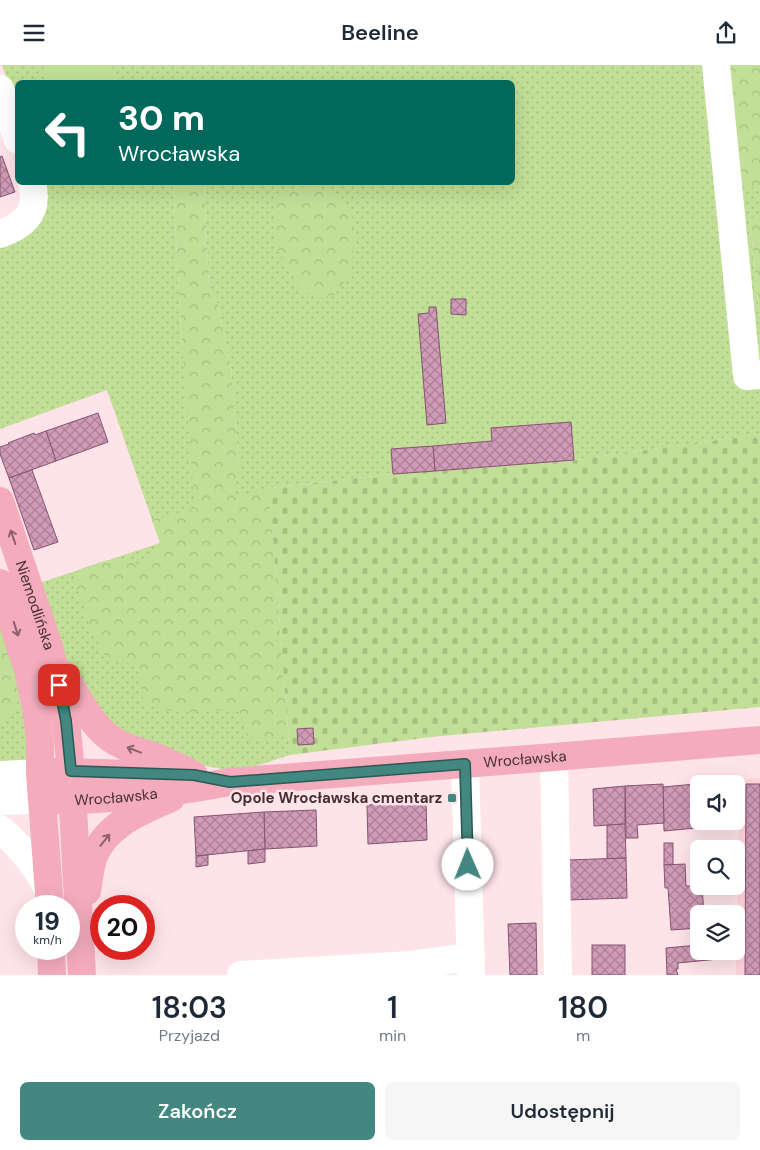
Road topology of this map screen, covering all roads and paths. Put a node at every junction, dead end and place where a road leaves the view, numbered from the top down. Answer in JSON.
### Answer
{"nodes":[{"id":1,"x":716,"y":65,"type":"edge"},
{"id":2,"x":0,"y":89,"type":"edge"},
{"id":3,"x":15,"y":132,"type":"edge"},
{"id":4,"x":32,"y":185,"type":"edge"},
{"id":5,"x":0,"y":234,"type":"edge"},
{"id":6,"x":760,"y":375,"type":"edge"},
{"id":7,"x":0,"y":501,"type":"edge"},
{"id":8,"x":0,"y":583,"type":"edge"},
{"id":9,"x":50,"y":650,"type":"junction"},
{"id":10,"x":760,"y":740,"type":"edge"},
{"id":11,"x":554,"y":757,"type":"junction"},
{"id":12,"x":465,"y":764,"type":"junction"},
{"id":13,"x":71,"y":771,"type":"junction"},
{"id":14,"x":40,"y":773,"type":"junction"},
{"id":15,"x":0,"y":775,"type":"edge"},
{"id":16,"x":191,"y":783,"type":"junction"},
{"id":17,"x":42,"y":800,"type":"junction"},
{"id":18,"x":0,"y":801,"type":"edge"},
{"id":19,"x":72,"y":801,"type":"junction"},
{"id":20,"x":0,"y":829,"type":"edge"},
{"id":21,"x":48,"y":895,"type":"edge"},
{"id":22,"x":50,"y":895,"type":"edge"},
{"id":23,"x":78,"y":895,"type":"edge"},
{"id":24,"x":80,"y":937,"type":"joint"},
{"id":25,"x":51,"y":960,"type":"edge"},
{"id":26,"x":471,"y":966,"type":"edge"},
{"id":27,"x":410,"y":970,"type":"edge"},
{"id":28,"x":52,"y":975,"type":"edge"},
{"id":29,"x":82,"y":975,"type":"edge"},
{"id":30,"x":241,"y":975,"type":"edge"},
{"id":31,"x":558,"y":975,"type":"edge"}],
"edges":[{"from":1,"to":6,"type":"street"},
{"from":2,"to":3,"type":"street"},
{"from":4,"to":5,"type":"street"},
{"from":9,"to":7,"type":"main road","name":"Niemodlińska","one_way":true},
{"from":8,"to":14,"type":"main road","name":"Niemodlińska","one_way":true},
{"from":9,"to":13,"type":"main road","name":"Niemodlińska"},
{"from":16,"to":9,"type":"main road","one_way":true},
{"from":10,"to":11,"type":"main road","name":"Wrocławska"},
{"from":11,"to":12,"type":"main road","name":"Wrocławska"},
{"from":11,"to":31,"type":"street"},
{"from":12,"to":16,"type":"main road","name":"Wrocławska"},
{"from":12,"to":26,"type":"street"},
{"from":13,"to":14,"type":"main road","name":"Wrocławska"},
{"from":13,"to":16,"type":"main road","name":"Wrocławska"},
{"from":13,"to":19,"type":"main road","name":"Niemodlińska"},
{"from":14,"to":15,"type":"street","name":"Wrocławska"},
{"from":14,"to":17,"type":"main road","name":"Niemodlińska"},
{"from":16,"to":19,"type":"main road","name":"Wrocławska"},
{"from":24,"to":16,"type":"main road","one_way":true},
{"from":17,"to":18,"type":"street","name":"Wrocławska"},
{"from":17,"to":19,"type":"main road","name":"Wrocławska"},
{"from":17,"to":22,"type":"main road","name":"Niemodlińska"},
{"from":19,"to":23,"type":"main road","name":"Niemodlińska"},
{"from":20,"to":21,"type":"street"},
{"from":24,"to":29,"type":"main road"},
{"from":25,"to":28,"type":"main road"},
{"from":26,"to":27,"type":"street"},
{"from":27,"to":30,"type":"street"}]}
